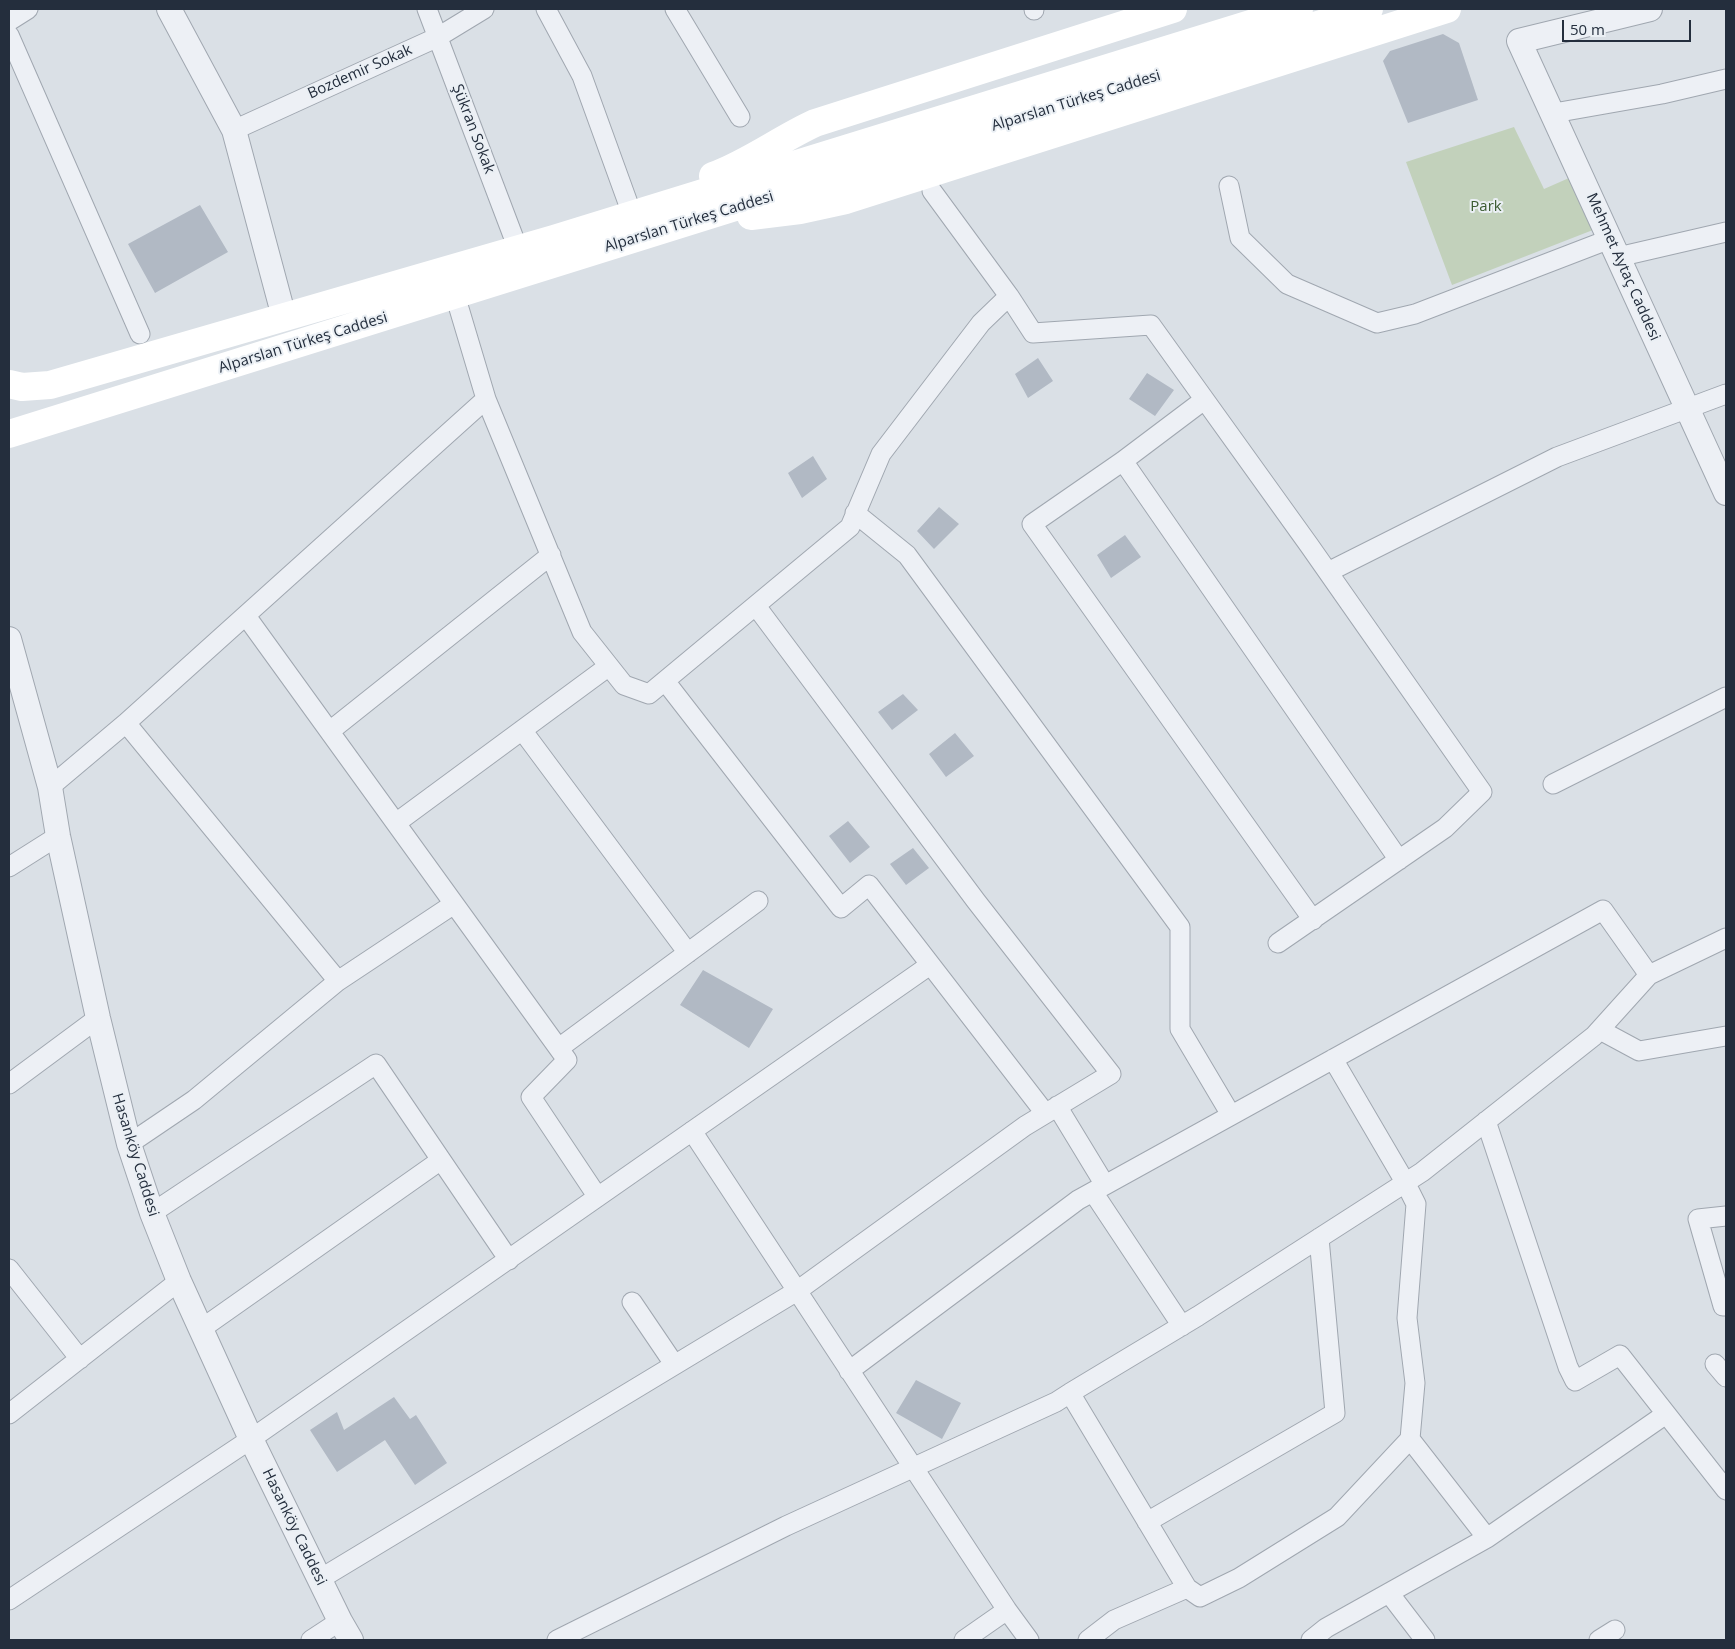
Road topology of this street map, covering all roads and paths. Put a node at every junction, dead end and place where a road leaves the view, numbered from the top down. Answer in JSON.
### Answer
{"nodes":[{"id":1,"x":28,"y":9,"type":"edge"},
{"id":2,"x":169,"y":9,"type":"edge"},
{"id":3,"x":427,"y":9,"type":"edge"},
{"id":4,"x":484,"y":9,"type":"edge"},
{"id":5,"x":546,"y":9,"type":"edge"},
{"id":6,"x":675,"y":9,"type":"edge"},
{"id":7,"x":1173,"y":9,"type":"edge"},
{"id":8,"x":1299,"y":9,"type":"edge"},
{"id":9,"x":1369,"y":9,"type":"edge"},
{"id":10,"x":1447,"y":9,"type":"edge"},
{"id":11,"x":1650,"y":9,"type":"edge"},
{"id":12,"x":9,"y":21,"type":"edge"},
{"id":13,"x":9,"y":35,"type":"edge"},
{"id":14,"x":438,"y":37,"type":"junction"},
{"id":15,"x":1726,"y":79,"type":"edge"},
{"id":16,"x":1554,"y":113,"type":"junction"},
{"id":17,"x":740,"y":116,"type":"dead end"},
{"id":18,"x":234,"y":130,"type":"junction"},
{"id":19,"x":1229,"y":186,"type":"dead end"},
{"id":20,"x":932,"y":191,"type":"dead end"},
{"id":21,"x":628,"y":203,"type":"junction"},
{"id":22,"x":1726,"y":232,"type":"edge"},
{"id":23,"x":1614,"y":248,"type":"junction"},
{"id":24,"x":518,"y":249,"type":"junction"},
{"id":25,"x":559,"y":250,"type":"junction"},
{"id":26,"x":454,"y":296,"type":"junction"},
{"id":27,"x":1009,"y":296,"type":"junction"},
{"id":28,"x":284,"y":317,"type":"junction"},
{"id":29,"x":140,"y":334,"type":"dead end"},
{"id":30,"x":9,"y":384,"type":"edge"},
{"id":31,"x":1726,"y":394,"type":"edge"},
{"id":32,"x":486,"y":399,"type":"junction"},
{"id":33,"x":1204,"y":400,"type":"junction"},
{"id":34,"x":1687,"y":409,"type":"junction"},
{"id":35,"x":9,"y":434,"type":"edge"},
{"id":36,"x":1123,"y":461,"type":"junction"},
{"id":37,"x":1726,"y":493,"type":"edge"},
{"id":38,"x":855,"y":513,"type":"junction"},
{"id":39,"x":551,"y":555,"type":"junction"},
{"id":40,"x":1328,"y":572,"type":"junction"},
{"id":41,"x":756,"y":606,"type":"junction"},
{"id":42,"x":246,"y":616,"type":"junction"},
{"id":43,"x":9,"y":639,"type":"edge"},
{"id":44,"x":609,"y":666,"type":"junction"},
{"id":45,"x":665,"y":681,"type":"junction"},
{"id":46,"x":1726,"y":697,"type":"edge"},
{"id":47,"x":126,"y":724,"type":"junction"},
{"id":48,"x":522,"y":730,"type":"junction"},
{"id":49,"x":330,"y":731,"type":"junction"},
{"id":50,"x":1553,"y":784,"type":"dead end"},
{"id":51,"x":50,"y":787,"type":"junction"},
{"id":52,"x":396,"y":823,"type":"junction"},
{"id":53,"x":58,"y":836,"type":"junction"},
{"id":54,"x":1399,"y":860,"type":"junction"},
{"id":55,"x":9,"y":867,"type":"edge"},
{"id":56,"x":758,"y":901,"type":"dead end"},
{"id":57,"x":454,"y":904,"type":"junction"},
{"id":58,"x":1313,"y":920,"type":"junction"},
{"id":59,"x":1726,"y":938,"type":"edge"},
{"id":60,"x":1278,"y":943,"type":"dead end"},
{"id":61,"x":688,"y":953,"type":"junction"},
{"id":62,"x":930,"y":965,"type":"junction"},
{"id":63,"x":1650,"y":975,"type":"junction"},
{"id":64,"x":338,"y":981,"type":"junction"},
{"id":65,"x":98,"y":1018,"type":"junction"},
{"id":66,"x":1600,"y":1030,"type":"junction"},
{"id":67,"x":1726,"y":1036,"type":"edge"},
{"id":68,"x":558,"y":1048,"type":"junction"},
{"id":69,"x":1333,"y":1059,"type":"junction"},
{"id":70,"x":9,"y":1084,"type":"edge"},
{"id":71,"x":1051,"y":1110,"type":"junction"},
{"id":72,"x":1231,"y":1115,"type":"junction"},
{"id":73,"x":1486,"y":1121,"type":"junction"},
{"id":74,"x":692,"y":1131,"type":"junction"},
{"id":75,"x":128,"y":1144,"type":"junction"},
{"id":76,"x":441,"y":1160,"type":"junction"},
{"id":77,"x":1405,"y":1182,"type":"junction"},
{"id":78,"x":1099,"y":1188,"type":"junction"},
{"id":79,"x":597,"y":1196,"type":"junction"},
{"id":80,"x":152,"y":1213,"type":"junction"},
{"id":81,"x":1726,"y":1216,"type":"edge"},
{"id":82,"x":1319,"y":1238,"type":"junction"},
{"id":83,"x":509,"y":1260,"type":"junction"},
{"id":84,"x":9,"y":1269,"type":"edge"},
{"id":85,"x":179,"y":1281,"type":"junction"},
{"id":86,"x":797,"y":1291,"type":"junction"},
{"id":87,"x":632,"y":1302,"type":"dead end"},
{"id":88,"x":1726,"y":1306,"type":"edge"},
{"id":89,"x":1182,"y":1326,"type":"junction"},
{"id":90,"x":201,"y":1329,"type":"junction"},
{"id":91,"x":80,"y":1360,"type":"junction"},
{"id":92,"x":674,"y":1364,"type":"junction"},
{"id":93,"x":849,"y":1371,"type":"junction"},
{"id":94,"x":1070,"y":1394,"type":"junction"},
{"id":95,"x":9,"y":1414,"type":"edge"},
{"id":96,"x":1666,"y":1414,"type":"junction"},
{"id":97,"x":252,"y":1439,"type":"junction"},
{"id":98,"x":1410,"y":1439,"type":"junction"},
{"id":99,"x":913,"y":1468,"type":"junction"},
{"id":100,"x":1726,"y":1490,"type":"edge"},
{"id":101,"x":1147,"y":1522,"type":"junction"},
{"id":102,"x":1487,"y":1538,"type":"junction"},
{"id":103,"x":320,"y":1579,"type":"junction"},
{"id":104,"x":1187,"y":1588,"type":"junction"},
{"id":105,"x":1388,"y":1593,"type":"junction"},
{"id":106,"x":9,"y":1600,"type":"edge"},
{"id":107,"x":1007,"y":1610,"type":"junction"},
{"id":108,"x":1615,"y":1630,"type":"dead end"},
{"id":109,"x":345,"y":1631,"type":"edge"},
{"id":110,"x":311,"y":1640,"type":"edge"},
{"id":111,"x":556,"y":1640,"type":"edge"},
{"id":112,"x":964,"y":1640,"type":"edge"},
{"id":113,"x":1029,"y":1640,"type":"edge"},
{"id":114,"x":1088,"y":1640,"type":"edge"},
{"id":115,"x":1311,"y":1640,"type":"edge"},
{"id":116,"x":1425,"y":1640,"type":"edge"},
{"id":117,"x":1599,"y":1640,"type":"edge"}],
"edges":[{"from":1,"to":12,"type":"street"},
{"from":2,"to":18,"type":"street"},
{"from":3,"to":14,"type":"street","name":"Şükran Sokak"},
{"from":4,"to":14,"type":"street","name":"Bozdemir Sokak"},
{"from":5,"to":21,"type":"street"},
{"from":6,"to":17,"type":"street"},
{"from":7,"to":21,"type":"main road"},
{"from":8,"to":25,"type":"main road","name":"Alparslan Türkeş Caddesi"},
{"from":9,"to":25,"type":"main road","name":"Alparslan Türkeş Caddesi"},
{"from":10,"to":25,"type":"main road"},
{"from":11,"to":16,"type":"street","name":"Mehmet Aytaç Caddesi"},
{"from":13,"to":29,"type":"street"},
{"from":14,"to":18,"type":"street","name":"Bozdemir Sokak"},
{"from":14,"to":24,"type":"street","name":"Şükran Sokak"},
{"from":15,"to":16,"type":"street"},
{"from":16,"to":23,"type":"street","name":"Mehmet Aytaç Caddesi"},
{"from":18,"to":28,"type":"street"},
{"from":19,"to":23,"type":"street"},
{"from":20,"to":27,"type":"street"},
{"from":21,"to":25,"type":"main road"},
{"from":22,"to":23,"type":"street"},
{"from":23,"to":34,"type":"street","name":"Mehmet Aytaç Caddesi"},
{"from":24,"to":25,"type":"main road","name":"Alparslan Türkeş Caddesi"},
{"from":24,"to":28,"type":"main road","name":"Alparslan Türkeş Caddesi"},
{"from":25,"to":26,"type":"main road","name":"Alparslan Türkeş Caddesi"},
{"from":26,"to":32,"type":"street"},
{"from":26,"to":35,"type":"main road","name":"Alparslan Türkeş Caddesi"},
{"from":27,"to":33,"type":"street"},
{"from":27,"to":38,"type":"street"},
{"from":28,"to":30,"type":"main road","name":"Alparslan Türkeş Caddesi"},
{"from":31,"to":34,"type":"street"},
{"from":32,"to":39,"type":"street"},
{"from":32,"to":42,"type":"street"},
{"from":33,"to":36,"type":"street"},
{"from":33,"to":40,"type":"street"},
{"from":34,"to":37,"type":"street","name":"Mehmet Aytaç Caddesi"},
{"from":34,"to":40,"type":"street"},
{"from":36,"to":54,"type":"street"},
{"from":36,"to":58,"type":"street"},
{"from":38,"to":41,"type":"street"},
{"from":38,"to":72,"type":"street"},
{"from":39,"to":44,"type":"street"},
{"from":39,"to":49,"type":"street"},
{"from":40,"to":54,"type":"street"},
{"from":41,"to":45,"type":"street"},
{"from":41,"to":71,"type":"street"},
{"from":42,"to":47,"type":"street"},
{"from":42,"to":49,"type":"street"},
{"from":43,"to":51,"type":"street","name":"Hasanköy Caddesi"},
{"from":44,"to":45,"type":"street"},
{"from":44,"to":48,"type":"street"},
{"from":45,"to":62,"type":"street"},
{"from":46,"to":50,"type":"street"},
{"from":47,"to":51,"type":"street"},
{"from":47,"to":64,"type":"street"},
{"from":48,"to":52,"type":"street"},
{"from":48,"to":61,"type":"street"},
{"from":49,"to":52,"type":"street"},
{"from":51,"to":53,"type":"street","name":"Hasanköy Caddesi"},
{"from":52,"to":57,"type":"street"},
{"from":53,"to":55,"type":"street"},
{"from":53,"to":65,"type":"street","name":"Hasanköy Caddesi"},
{"from":54,"to":58,"type":"street"},
{"from":56,"to":61,"type":"street"},
{"from":57,"to":64,"type":"street"},
{"from":57,"to":68,"type":"street"},
{"from":58,"to":60,"type":"street"},
{"from":59,"to":63,"type":"street"},
{"from":61,"to":68,"type":"street"},
{"from":62,"to":71,"type":"street"},
{"from":62,"to":74,"type":"street"},
{"from":63,"to":66,"type":"street"},
{"from":63,"to":69,"type":"street"},
{"from":64,"to":75,"type":"street"},
{"from":65,"to":70,"type":"street"},
{"from":65,"to":75,"type":"street","name":"Hasanköy Caddesi"},
{"from":66,"to":67,"type":"street"},
{"from":66,"to":73,"type":"street"},
{"from":68,"to":79,"type":"street"},
{"from":69,"to":72,"type":"street"},
{"from":69,"to":77,"type":"street"},
{"from":71,"to":78,"type":"street"},
{"from":71,"to":86,"type":"street"},
{"from":72,"to":78,"type":"street"},
{"from":73,"to":77,"type":"street"},
{"from":73,"to":96,"type":"street"},
{"from":74,"to":79,"type":"street"},
{"from":74,"to":86,"type":"street"},
{"from":75,"to":80,"type":"street","name":"Hasanköy Caddesi"},
{"from":76,"to":80,"type":"street"},
{"from":76,"to":83,"type":"street"},
{"from":76,"to":90,"type":"street"},
{"from":77,"to":82,"type":"street"},
{"from":77,"to":98,"type":"street"},
{"from":78,"to":89,"type":"street"},
{"from":78,"to":93,"type":"street"},
{"from":79,"to":83,"type":"street"},
{"from":80,"to":85,"type":"street","name":"Hasanköy Caddesi"},
{"from":81,"to":88,"type":"street"},
{"from":82,"to":89,"type":"street"},
{"from":82,"to":101,"type":"street"},
{"from":83,"to":97,"type":"street"},
{"from":84,"to":91,"type":"street"},
{"from":85,"to":90,"type":"street","name":"Hasanköy Caddesi"},
{"from":85,"to":91,"type":"street"},
{"from":86,"to":92,"type":"street"},
{"from":86,"to":93,"type":"street"},
{"from":87,"to":92,"type":"street"},
{"from":89,"to":94,"type":"street"},
{"from":90,"to":97,"type":"street","name":"Hasanköy Caddesi"},
{"from":91,"to":95,"type":"street"},
{"from":92,"to":103,"type":"street"},
{"from":93,"to":99,"type":"street"},
{"from":94,"to":99,"type":"street"},
{"from":94,"to":101,"type":"street"},
{"from":96,"to":100,"type":"street"},
{"from":96,"to":102,"type":"street"},
{"from":97,"to":103,"type":"street","name":"Hasanköy Caddesi"},
{"from":97,"to":106,"type":"street"},
{"from":98,"to":102,"type":"street"},
{"from":98,"to":104,"type":"street"},
{"from":99,"to":107,"type":"street"},
{"from":99,"to":111,"type":"street"},
{"from":101,"to":104,"type":"street"},
{"from":102,"to":105,"type":"street"},
{"from":103,"to":109,"type":"street","name":"Hasanköy Caddesi"},
{"from":104,"to":114,"type":"street"},
{"from":105,"to":115,"type":"street"},
{"from":105,"to":116,"type":"street"},
{"from":107,"to":112,"type":"street"},
{"from":107,"to":113,"type":"street"},
{"from":108,"to":117,"type":"street"},
{"from":109,"to":110,"type":"street"}]}
